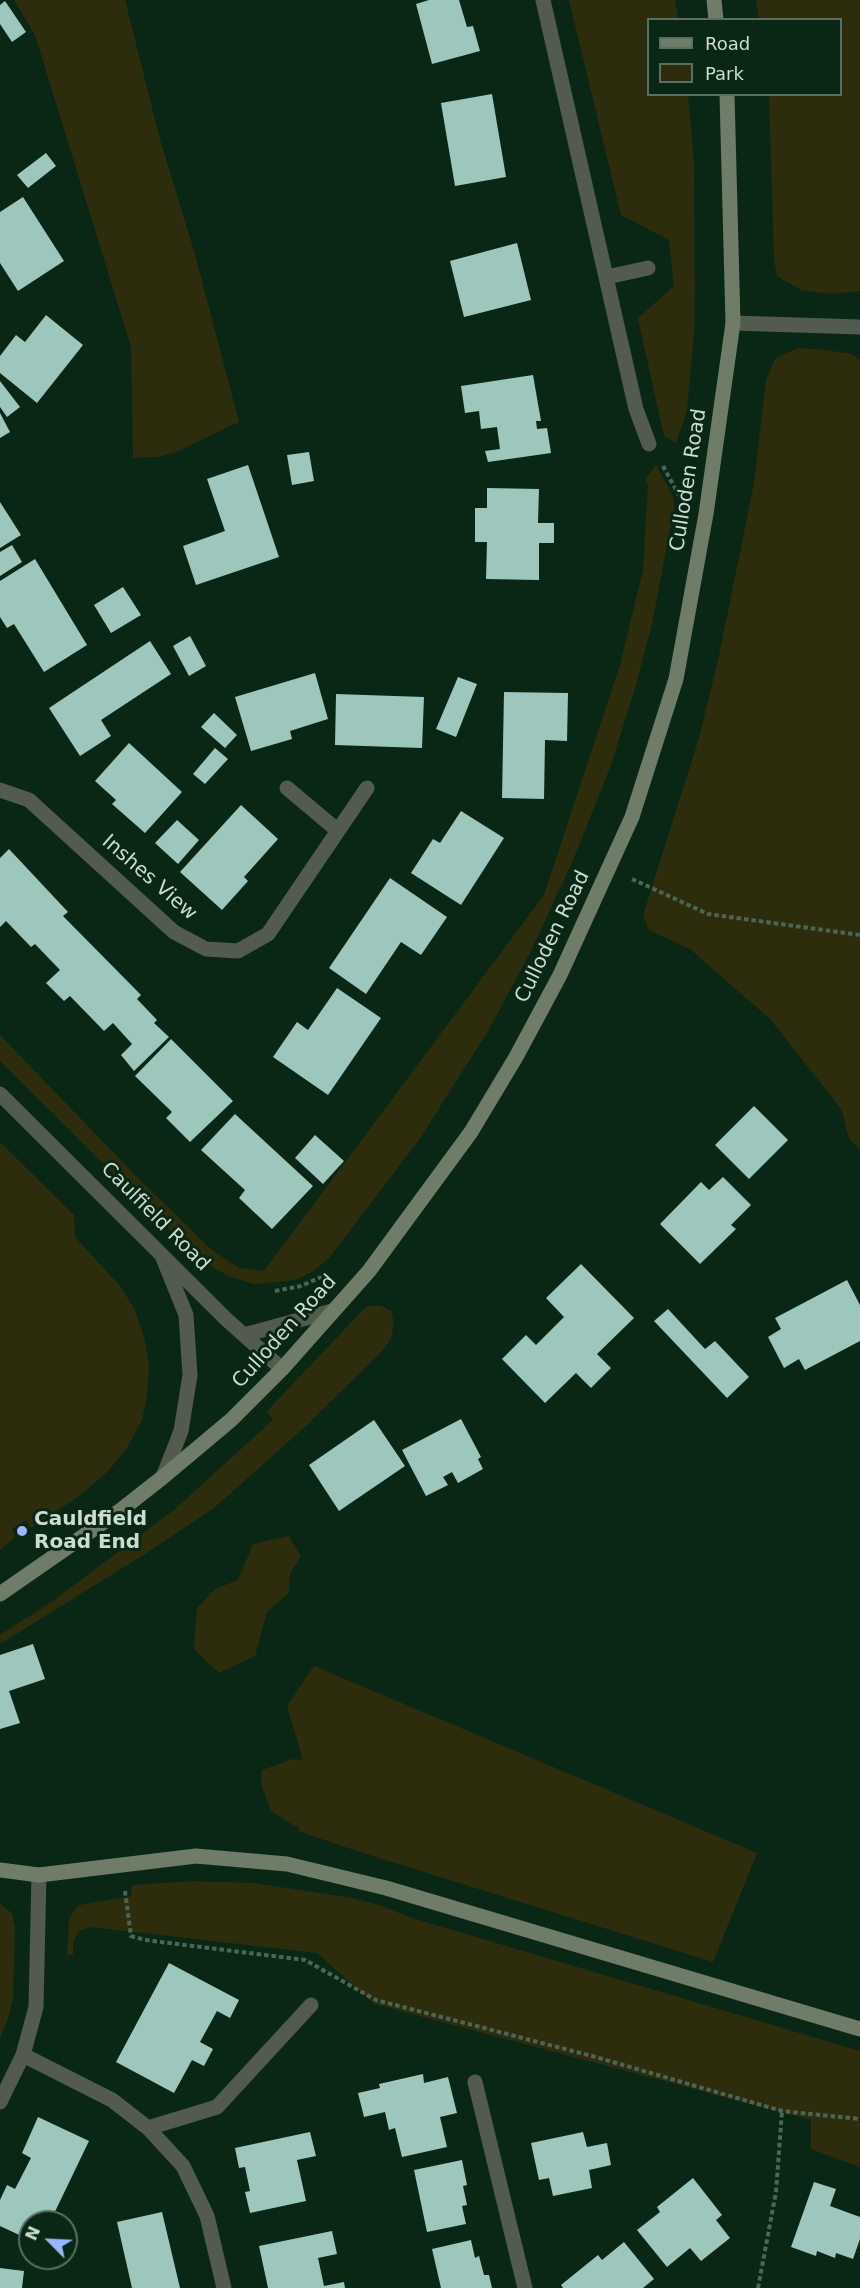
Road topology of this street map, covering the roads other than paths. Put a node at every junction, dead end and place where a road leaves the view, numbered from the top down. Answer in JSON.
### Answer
{"nodes":[{"id":1,"x":543,"y":0,"type":"edge"},
{"id":2,"x":714,"y":0,"type":"edge"},
{"id":3,"x":716,"y":18,"type":"edge"},
{"id":4,"x":727,"y":96,"type":"edge"},
{"id":5,"x":648,"y":268,"type":"dead end"},
{"id":6,"x":607,"y":277,"type":"junction"},
{"id":7,"x":733,"y":323,"type":"junction"},
{"id":8,"x":860,"y":327,"type":"edge"},
{"id":9,"x":649,"y":444,"type":"road end"},
{"id":10,"x":287,"y":788,"type":"dead end"},
{"id":11,"x":367,"y":788,"type":"dead end"},
{"id":12,"x":0,"y":790,"type":"edge"},
{"id":13,"x":337,"y":830,"type":"junction"},
{"id":14,"x":0,"y":1094,"type":"edge"},
{"id":15,"x":160,"y":1251,"type":"junction"},
{"id":16,"x":332,"y":1311,"type":"junction"},
{"id":17,"x":244,"y":1335,"type":"junction"},
{"id":18,"x":282,"y":1369,"type":"junction"},
{"id":19,"x":163,"y":1477,"type":"junction"},
{"id":20,"x":0,"y":1594,"type":"edge"},
{"id":21,"x":0,"y":1870,"type":"edge"},
{"id":22,"x":39,"y":1875,"type":"junction"},
{"id":23,"x":311,"y":2005,"type":"dead end"},
{"id":24,"x":860,"y":2029,"type":"edge"},
{"id":25,"x":23,"y":2055,"type":"junction"},
{"id":26,"x":475,"y":2082,"type":"dead end"},
{"id":27,"x":0,"y":2102,"type":"edge"},
{"id":28,"x":148,"y":2128,"type":"junction"},
{"id":29,"x":224,"y":2288,"type":"edge"},
{"id":30,"x":525,"y":2288,"type":"edge"}],
"edges":[{"from":1,"to":6,"type":"street"},
{"from":2,"to":3,"type":"main road"},
{"from":4,"to":7,"type":"main road","name":"Culloden Road"},
{"from":5,"to":6,"type":"street"},
{"from":6,"to":9,"type":"street"},
{"from":7,"to":8,"type":"street"},
{"from":7,"to":16,"type":"main road","name":"Culloden Road"},
{"from":10,"to":13,"type":"street"},
{"from":11,"to":13,"type":"street","name":"Inshes View"},
{"from":12,"to":13,"type":"street","name":"Inshes View"},
{"from":14,"to":15,"type":"street","name":"Caulfield Road"},
{"from":15,"to":17,"type":"street","name":"Caulfield Road"},
{"from":15,"to":19,"type":"street"},
{"from":16,"to":17,"type":"street"},
{"from":16,"to":18,"type":"main road","name":"Culloden Road"},
{"from":17,"to":18,"type":"street","name":"Caulfield Road"},
{"from":18,"to":19,"type":"main road","name":"Culloden Road"},
{"from":19,"to":20,"type":"main road","name":"Culloden Road"},
{"from":21,"to":22,"type":"main road"},
{"from":22,"to":24,"type":"main road"},
{"from":22,"to":25,"type":"street"},
{"from":23,"to":28,"type":"street"},
{"from":25,"to":27,"type":"street"},
{"from":25,"to":28,"type":"street"},
{"from":26,"to":30,"type":"street"},
{"from":28,"to":29,"type":"street"}]}
